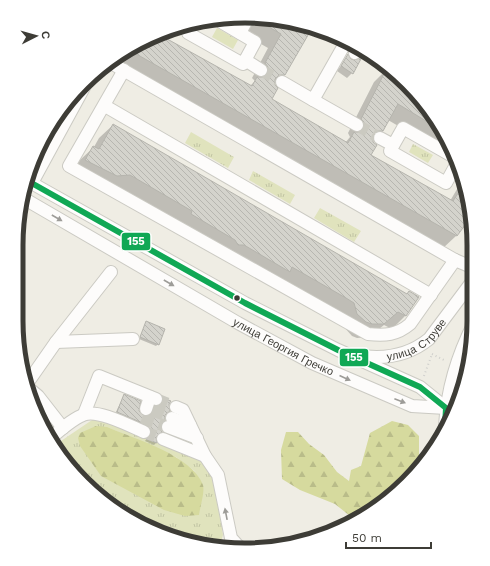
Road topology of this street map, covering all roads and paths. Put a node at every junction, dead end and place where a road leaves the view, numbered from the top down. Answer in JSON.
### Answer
{"nodes":[{"id":1,"x":245,"y":23,"type":"edge"},
{"id":2,"x":224,"y":24,"type":"edge"},
{"id":3,"x":189,"y":31,"type":"edge"},
{"id":4,"x":240,"y":33,"type":"junction"},
{"id":5,"x":343,"y":46,"type":"edge"},
{"id":6,"x":245,"y":60,"type":"junction"},
{"id":7,"x":115,"y":65,"type":"edge"},
{"id":8,"x":124,"y":70,"type":"junction"},
{"id":9,"x":261,"y":70,"type":"tunnel mouth"},
{"id":10,"x":282,"y":82,"type":"tunnel mouth"},
{"id":11,"x":313,"y":100,"type":"junction"},
{"id":12,"x":76,"y":102,"type":"edge"},
{"id":13,"x":105,"y":106,"type":"junction"},
{"id":14,"x":357,"y":125,"type":"tunnel mouth"},
{"id":15,"x":380,"y":138,"type":"tunnel mouth"},
{"id":16,"x":393,"y":145,"type":"junction"},
{"id":17,"x":447,"y":153,"type":"edge"},
{"id":18,"x":453,"y":170,"type":"edge"},
{"id":19,"x":36,"y":172,"type":"edge"},
{"id":20,"x":32,"y":183,"type":"edge"},
{"id":21,"x":27,"y":201,"type":"edge"},
{"id":22,"x":455,"y":260,"type":"junction"},
{"id":23,"x":467,"y":265,"type":"edge"},
{"id":24,"x":111,"y":272,"type":"dead end"},
{"id":25,"x":467,"y":288,"type":"edge"},
{"id":26,"x":431,"y":295,"type":"junction"},
{"id":27,"x":133,"y":339,"type":"dead end"},
{"id":28,"x":56,"y":342,"type":"junction"},
{"id":29,"x":466,"y":343,"type":"edge"},
{"id":30,"x":338,"y":350,"type":"junction"},
{"id":31,"x":426,"y":351,"type":"dead end"},
{"id":32,"x":432,"y":354,"type":"junction"},
{"id":33,"x":448,"y":363,"type":"dead end"},
{"id":34,"x":31,"y":378,"type":"edge"},
{"id":35,"x":422,"y":381,"type":"dead end"},
{"id":36,"x":36,"y":394,"type":"edge"},
{"id":37,"x":446,"y":408,"type":"junction"},
{"id":38,"x":84,"y":414,"type":"junction"},
{"id":39,"x":446,"y":416,"type":"edge"},
{"id":40,"x":63,"y":428,"type":"junction"},
{"id":41,"x":54,"y":435,"type":"edge"},
{"id":42,"x":197,"y":438,"type":"junction"},
{"id":43,"x":163,"y":439,"type":"tunnel mouth"},
{"id":44,"x":205,"y":456,"type":"junction"},
{"id":45,"x":236,"y":543,"type":"edge"}],
"edges":[{"from":1,"to":4,"type":"street"},
{"from":2,"to":4,"type":"street"},
{"from":3,"to":6,"type":"street"},
{"from":4,"to":6,"type":"street"},
{"from":5,"to":11,"type":"street"},
{"from":6,"to":9,"type":"street"},
{"from":7,"to":8,"type":"street"},
{"from":8,"to":13,"type":"street"},
{"from":8,"to":22,"type":"street"},
{"from":10,"to":11,"type":"street"},
{"from":11,"to":14,"type":"street"},
{"from":12,"to":19,"type":"street"},
{"from":13,"to":26,"type":"street"},
{"from":13,"to":26,"type":"street"},
{"from":15,"to":16,"type":"street"},
{"from":16,"to":17,"type":"street"},
{"from":16,"to":18,"type":"street"},
{"from":20,"to":30,"type":"street"},
{"from":21,"to":37,"type":"street","name":"улица Георгия Гречко","one_way":true},
{"from":22,"to":23,"type":"street"},
{"from":22,"to":26,"type":"street"},
{"from":24,"to":28,"type":"street"},
{"from":25,"to":30,"type":"street","name":"улица Струве"},
{"from":27,"to":28,"type":"street"},
{"from":28,"to":34,"type":"street"},
{"from":29,"to":37,"type":"street"},
{"from":30,"to":37,"type":"street","name":"улица Георгия Гречко"},
{"from":31,"to":32,"type":"path"},
{"from":32,"to":33,"type":"path"},
{"from":32,"to":35,"type":"path"},
{"from":36,"to":40,"type":"street"},
{"from":37,"to":39,"type":"street"},
{"from":38,"to":38,"type":"street"},
{"from":38,"to":40,"type":"street"},
{"from":40,"to":41,"type":"street"},
{"from":42,"to":42,"type":"street"},
{"from":42,"to":44,"type":"street"},
{"from":43,"to":44,"type":"street"},
{"from":45,"to":44,"type":"street","one_way":true}]}
